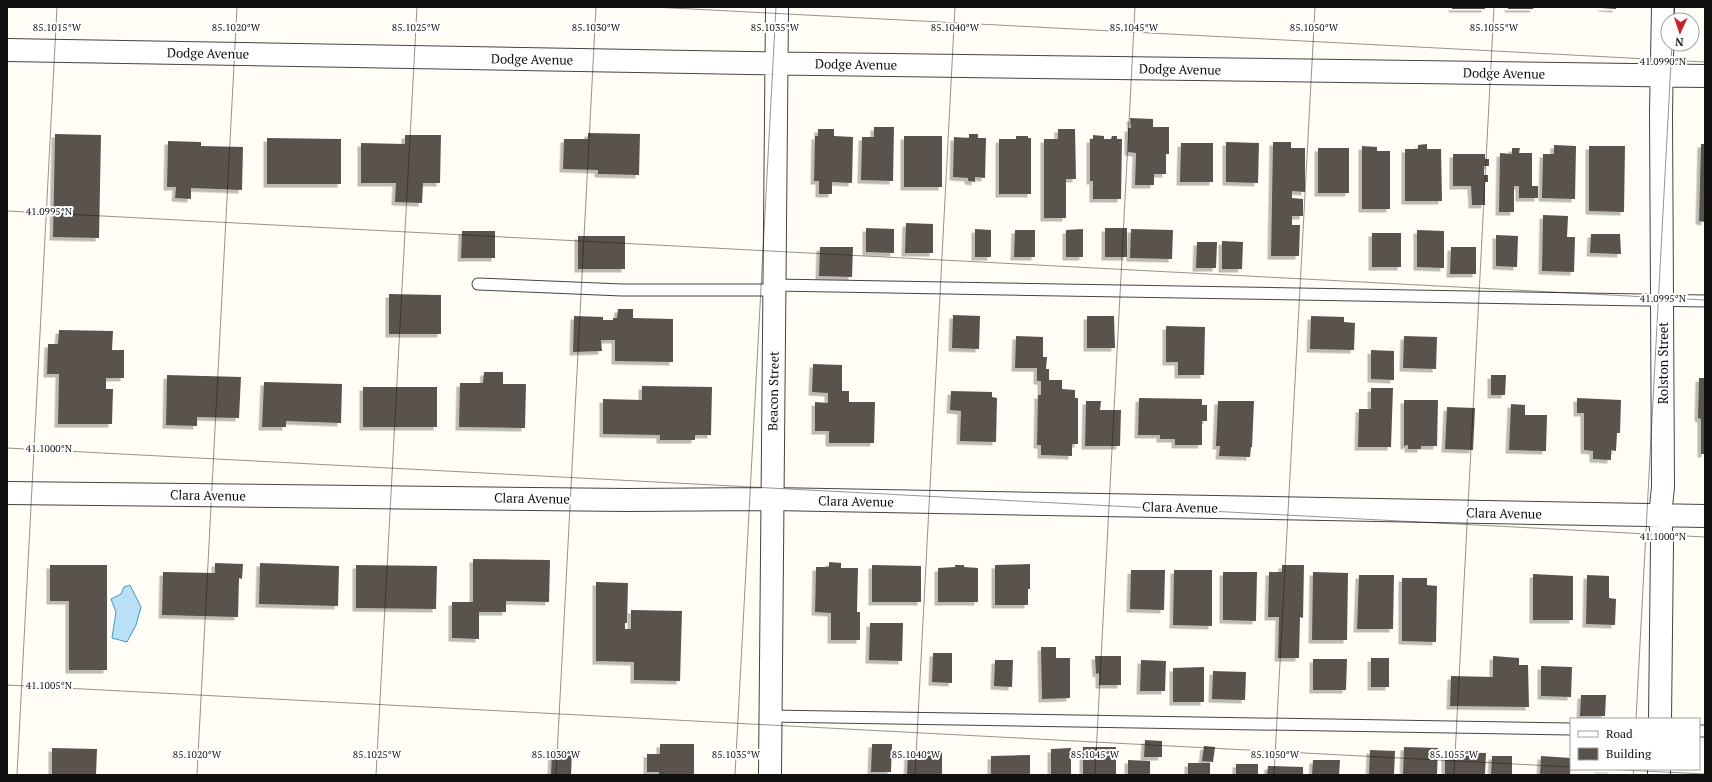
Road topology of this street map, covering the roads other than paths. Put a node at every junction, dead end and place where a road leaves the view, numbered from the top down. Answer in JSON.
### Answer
{"nodes":[{"id":1,"x":777,"y":7,"type":"edge"},
{"id":2,"x":1663,"y":7,"type":"edge"},
{"id":3,"x":7,"y":50,"type":"edge"},
{"id":4,"x":776,"y":63,"type":"junction"},
{"id":5,"x":1661,"y":75,"type":"junction"},
{"id":6,"x":1705,"y":76,"type":"edge"},
{"id":7,"x":478,"y":284,"type":"dead end"},
{"id":8,"x":774,"y":288,"type":"junction"},
{"id":9,"x":1663,"y":300,"type":"junction"},
{"id":10,"x":1705,"y":301,"type":"edge"},
{"id":11,"x":7,"y":493,"type":"edge"},
{"id":12,"x":772,"y":499,"type":"junction"},
{"id":13,"x":1660,"y":516,"type":"junction"},
{"id":14,"x":1705,"y":516,"type":"edge"},
{"id":15,"x":769,"y":716,"type":"junction"},
{"id":16,"x":1660,"y":718,"type":"edge"},
{"id":17,"x":1570,"y":729,"type":"edge"},
{"id":18,"x":770,"y":775,"type":"edge"}],
"edges":[{"from":1,"to":4,"type":"street","name":"Beacon Street"},
{"from":2,"to":5,"type":"street","name":"Rolston Street"},
{"from":3,"to":4,"type":"street","name":"Dodge Avenue"},
{"from":4,"to":5,"type":"street","name":"Dodge Avenue"},
{"from":4,"to":8,"type":"street","name":"Beacon Street"},
{"from":5,"to":6,"type":"street","name":"Dodge Avenue"},
{"from":5,"to":9,"type":"street","name":"Rolston Street"},
{"from":7,"to":8,"type":"lane"},
{"from":8,"to":9,"type":"lane"},
{"from":8,"to":12,"type":"street","name":"Beacon Street"},
{"from":9,"to":10,"type":"lane"},
{"from":9,"to":13,"type":"street","name":"Rolston Street"},
{"from":11,"to":12,"type":"street","name":"Clara Avenue"},
{"from":12,"to":13,"type":"street","name":"Clara Avenue"},
{"from":12,"to":15,"type":"street","name":"Beacon Street"},
{"from":13,"to":14,"type":"street","name":"Clara Avenue"},
{"from":13,"to":16,"type":"street","name":"Rolston Street"},
{"from":15,"to":17,"type":"lane"},
{"from":15,"to":18,"type":"street","name":"Beacon Street"}]}
